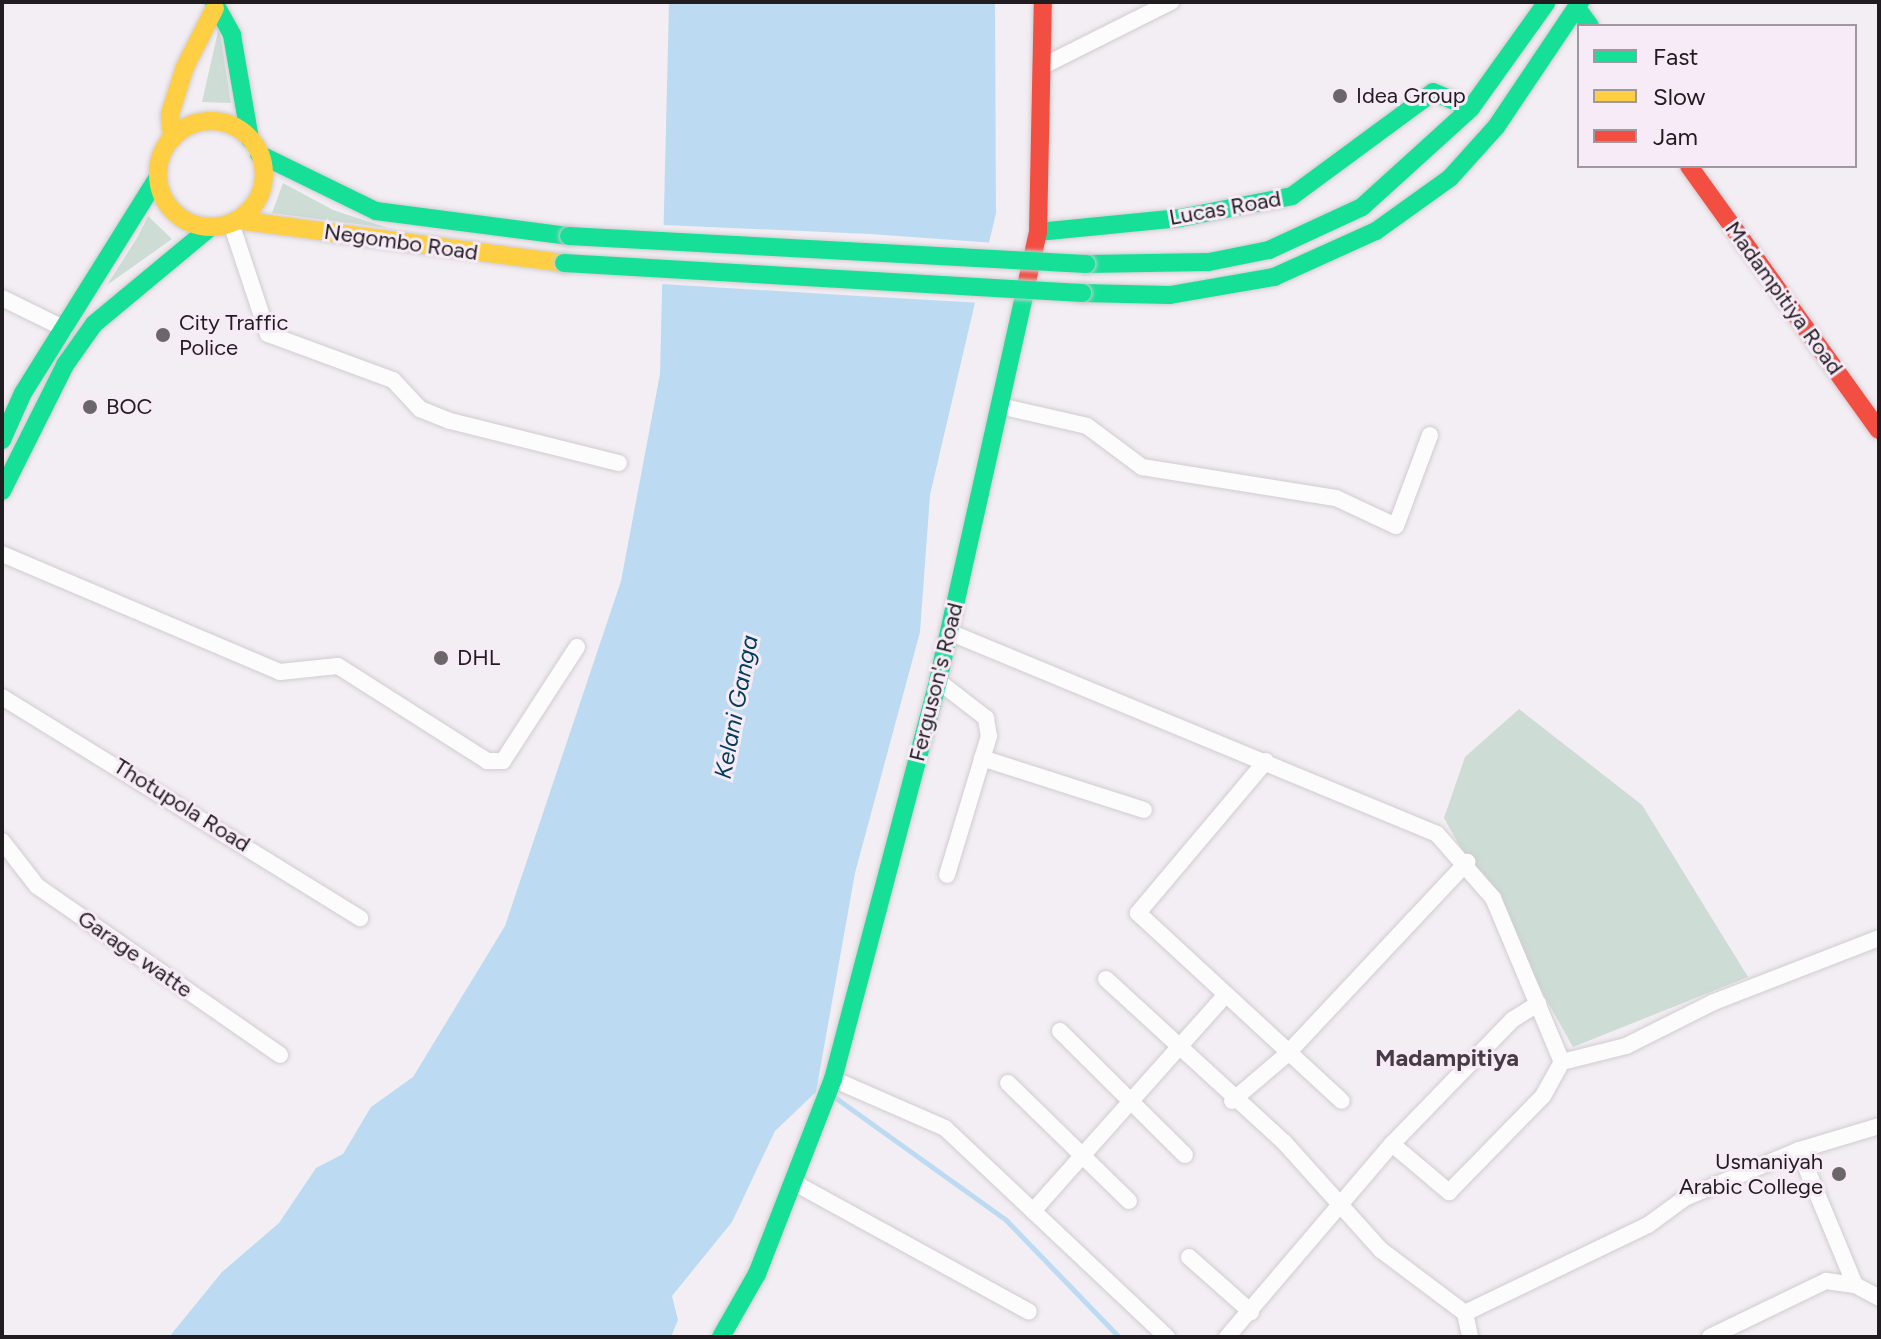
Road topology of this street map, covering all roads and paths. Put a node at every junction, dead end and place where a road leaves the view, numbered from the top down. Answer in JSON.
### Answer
{"nodes":[{"id":1,"x":1043,"y":2,"type":"edge"},
{"id":2,"x":1171,"y":2,"type":"edge"},
{"id":3,"x":1547,"y":2,"type":"edge"},
{"id":4,"x":217,"y":4,"type":"edge"},
{"id":5,"x":1576,"y":4,"type":"edge"},
{"id":6,"x":1589,"y":24,"type":"edge"},
{"id":7,"x":1573,"y":50,"type":"dead end"},
{"id":8,"x":1549,"y":58,"type":"junction"},
{"id":9,"x":1047,"y":64,"type":"junction"},
{"id":10,"x":1471,"y":108,"type":"junction"},
{"id":11,"x":172,"y":139,"type":"junction"},
{"id":12,"x":254,"y":146,"type":"junction"},
{"id":13,"x":1690,"y":168,"type":"edge"},
{"id":14,"x":158,"y":177,"type":"junction"},
{"id":15,"x":234,"y":222,"type":"junction"},
{"id":16,"x":211,"y":227,"type":"junction"},
{"id":17,"x":1038,"y":232,"type":"junction"},
{"id":18,"x":2,"y":298,"type":"edge"},
{"id":19,"x":65,"y":329,"type":"junction"},
{"id":20,"x":1000,"y":406,"type":"junction"},
{"id":21,"x":1879,"y":430,"type":"edge"},
{"id":22,"x":1430,"y":435,"type":"dead end"},
{"id":23,"x":2,"y":440,"type":"edge"},
{"id":24,"x":619,"y":463,"type":"dead end"},
{"id":25,"x":2,"y":491,"type":"edge"},
{"id":26,"x":2,"y":554,"type":"edge"},
{"id":27,"x":949,"y":632,"type":"junction"},
{"id":28,"x":577,"y":647,"type":"dead end"},
{"id":29,"x":938,"y":681,"type":"junction"},
{"id":30,"x":2,"y":697,"type":"edge"},
{"id":31,"x":982,"y":758,"type":"junction"},
{"id":32,"x":1266,"y":761,"type":"junction"},
{"id":33,"x":1144,"y":810,"type":"dead end"},
{"id":34,"x":2,"y":841,"type":"edge"},
{"id":35,"x":1467,"y":862,"type":"junction"},
{"id":36,"x":947,"y":875,"type":"dead end"},
{"id":37,"x":360,"y":918,"type":"dead end"},
{"id":38,"x":1879,"y":938,"type":"edge"},
{"id":39,"x":1106,"y":979,"type":"dead end"},
{"id":40,"x":1223,"y":998,"type":"junction"},
{"id":41,"x":1538,"y":1004,"type":"junction"},
{"id":42,"x":1060,"y":1031,"type":"dead end"},
{"id":43,"x":1177,"y":1048,"type":"junction"},
{"id":44,"x":280,"y":1055,"type":"dead end"},
{"id":45,"x":1286,"y":1055,"type":"junction"},
{"id":46,"x":1562,"y":1062,"type":"junction"},
{"id":47,"x":833,"y":1079,"type":"junction"},
{"id":48,"x":1008,"y":1083,"type":"dead end"},
{"id":49,"x":1129,"y":1098,"type":"junction"},
{"id":50,"x":1232,"y":1101,"type":"junction"},
{"id":51,"x":1342,"y":1101,"type":"dead end"},
{"id":52,"x":1879,"y":1126,"type":"edge"},
{"id":53,"x":1392,"y":1144,"type":"junction"},
{"id":54,"x":1799,"y":1150,"type":"junction"},
{"id":55,"x":1185,"y":1155,"type":"dead end"},
{"id":56,"x":1080,"y":1156,"type":"junction"},
{"id":57,"x":793,"y":1182,"type":"junction"},
{"id":58,"x":1129,"y":1201,"type":"dead end"},
{"id":59,"x":1339,"y":1201,"type":"junction"},
{"id":60,"x":1033,"y":1211,"type":"junction"},
{"id":61,"x":1189,"y":1257,"type":"dead end"},
{"id":62,"x":1855,"y":1285,"type":"junction"},
{"id":63,"x":1879,"y":1298,"type":"edge"},
{"id":64,"x":1029,"y":1312,"type":"dead end"},
{"id":65,"x":1251,"y":1312,"type":"junction"},
{"id":66,"x":1465,"y":1313,"type":"junction"},
{"id":67,"x":721,"y":1337,"type":"edge"},
{"id":68,"x":1167,"y":1337,"type":"edge"},
{"id":69,"x":1227,"y":1337,"type":"edge"},
{"id":70,"x":1470,"y":1337,"type":"edge"},
{"id":71,"x":1710,"y":1337,"type":"edge"}],
"edges":[{"from":1,"to":9,"type":"main road","name":"Ferguson's Road"},
{"from":2,"to":9,"type":"street"},
{"from":3,"to":10,"type":"main road","name":"Negombo Road"},
{"from":4,"to":11,"type":"main road"},
{"from":4,"to":12,"type":"main road"},
{"from":5,"to":6,"type":"main road"},
{"from":5,"to":8,"type":"main road","name":"Negombo Road"},
{"from":7,"to":8,"type":"main road"},
{"from":8,"to":15,"type":"main road","name":"Negombo Road","bridge":true},
{"from":9,"to":17,"type":"main road","name":"Ferguson's Road"},
{"from":10,"to":12,"type":"main road","name":"Negombo Road","bridge":true},
{"from":10,"to":17,"type":"main road","name":"Lucas Road"},
{"from":11,"to":12,"type":"main road"},
{"from":11,"to":14,"type":"main road"},
{"from":12,"to":15,"type":"main road"},
{"from":13,"to":21,"type":"main road","name":"Madampitiya Road"},
{"from":14,"to":16,"type":"main road"},
{"from":14,"to":19,"type":"main road"},
{"from":15,"to":16,"type":"main road"},
{"from":15,"to":24,"type":"street"},
{"from":16,"to":25,"type":"main road"},
{"from":17,"to":20,"type":"main road","name":"Ferguson's Road"},
{"from":18,"to":19,"type":"street"},
{"from":19,"to":23,"type":"main road"},
{"from":20,"to":22,"type":"street"},
{"from":20,"to":27,"type":"main road","name":"Ferguson's Road"},
{"from":26,"to":28,"type":"street"},
{"from":27,"to":29,"type":"main road","name":"Ferguson's Road"},
{"from":27,"to":32,"type":"street"},
{"from":29,"to":31,"type":"street"},
{"from":29,"to":47,"type":"main road","name":"Ferguson's Road"},
{"from":30,"to":37,"type":"street","name":"Thotupola Road"},
{"from":31,"to":33,"type":"street"},
{"from":31,"to":36,"type":"street"},
{"from":32,"to":35,"type":"street"},
{"from":32,"to":40,"type":"street"},
{"from":34,"to":44,"type":"street","name":"Garage watte"},
{"from":35,"to":41,"type":"street"},
{"from":35,"to":45,"type":"street"},
{"from":38,"to":46,"type":"street"},
{"from":39,"to":43,"type":"street"},
{"from":40,"to":43,"type":"street"},
{"from":40,"to":45,"type":"street"},
{"from":41,"to":46,"type":"street"},
{"from":41,"to":53,"type":"street"},
{"from":42,"to":49,"type":"street"},
{"from":43,"to":49,"type":"street"},
{"from":43,"to":50,"type":"street"},
{"from":45,"to":50,"type":"street"},
{"from":45,"to":51,"type":"street"},
{"from":46,"to":53,"type":"street"},
{"from":47,"to":57,"type":"main road","name":"Ferguson's Road"},
{"from":47,"to":60,"type":"street"},
{"from":48,"to":56,"type":"street"},
{"from":49,"to":55,"type":"street"},
{"from":49,"to":56,"type":"street"},
{"from":50,"to":59,"type":"street"},
{"from":52,"to":54,"type":"street"},
{"from":53,"to":59,"type":"street"},
{"from":54,"to":62,"type":"street"},
{"from":54,"to":66,"type":"street"},
{"from":56,"to":58,"type":"street"},
{"from":56,"to":60,"type":"street"},
{"from":57,"to":64,"type":"street"},
{"from":57,"to":67,"type":"main road","name":"Ferguson's Road"},
{"from":59,"to":65,"type":"street"},
{"from":59,"to":66,"type":"street"},
{"from":60,"to":68,"type":"street"},
{"from":61,"to":65,"type":"street"},
{"from":62,"to":63,"type":"street"},
{"from":62,"to":71,"type":"street"},
{"from":65,"to":69,"type":"street"},
{"from":66,"to":70,"type":"street"}]}
